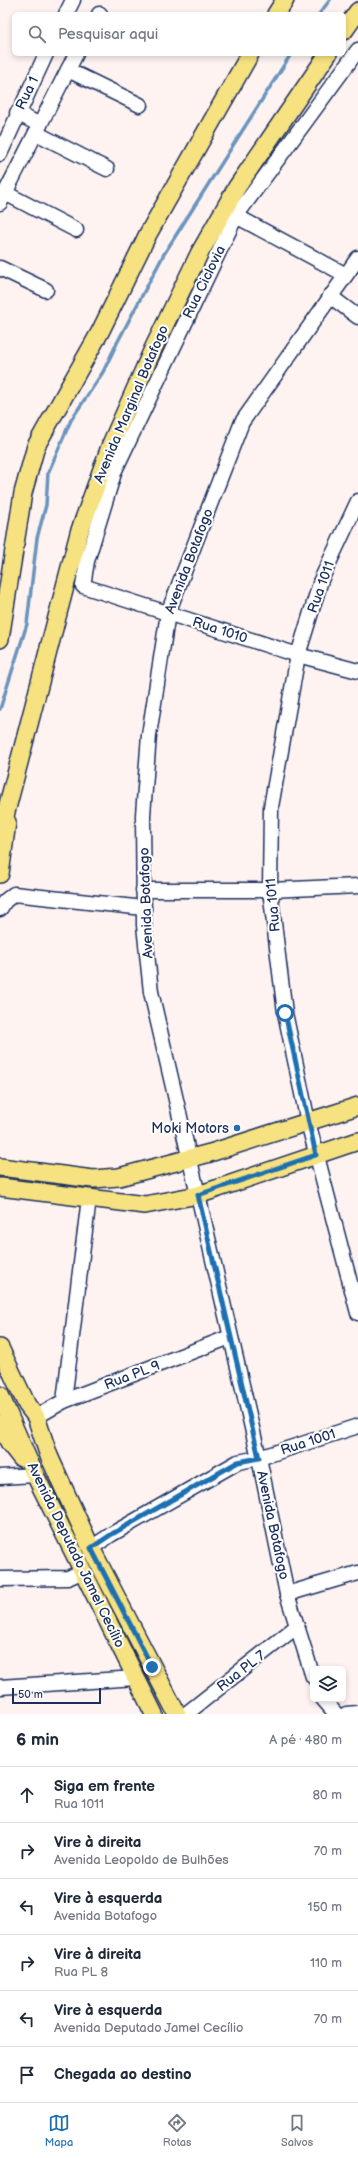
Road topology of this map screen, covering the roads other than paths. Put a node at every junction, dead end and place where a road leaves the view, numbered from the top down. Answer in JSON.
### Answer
{"nodes":[{"id":1,"x":73,"y":0,"type":"edge"},
{"id":2,"x":285,"y":0,"type":"edge"},
{"id":3,"x":358,"y":11,"type":"edge"},
{"id":4,"x":67,"y":12,"type":"edge"},
{"id":5,"x":277,"y":12,"type":"edge"},
{"id":6,"x":346,"y":28,"type":"edge"},
{"id":7,"x":358,"y":50,"type":"edge"},
{"id":8,"x":45,"y":56,"type":"edge"},
{"id":9,"x":75,"y":56,"type":"edge"},
{"id":10,"x":249,"y":56,"type":"edge"},
{"id":11,"x":327,"y":56,"type":"edge"},
{"id":12,"x":68,"y":70,"type":"junction"},
{"id":13,"x":140,"y":105,"type":"dead end"},
{"id":14,"x":17,"y":113,"type":"junction"},
{"id":15,"x":38,"y":129,"type":"junction"},
{"id":16,"x":0,"y":154,"type":"edge"},
{"id":17,"x":107,"y":169,"type":"dead end"},
{"id":18,"x":2,"y":198,"type":"edge"},
{"id":19,"x":236,"y":216,"type":"junction"},
{"id":20,"x":76,"y":230,"type":"dead end"},
{"id":21,"x":358,"y":258,"type":"edge"},
{"id":22,"x":0,"y":268,"type":"edge"},
{"id":23,"x":346,"y":275,"type":"junction"},
{"id":24,"x":46,"y":290,"type":"dead end"},
{"id":25,"x":330,"y":296,"type":"junction"},
{"id":26,"x":358,"y":316,"type":"edge"},
{"id":27,"x":358,"y":500,"type":"edge"},
{"id":28,"x":83,"y":586,"type":"joint"},
{"id":29,"x":168,"y":613,"type":"junction"},
{"id":30,"x":0,"y":639,"type":"edge"},
{"id":31,"x":298,"y":655,"type":"junction"},
{"id":32,"x":358,"y":671,"type":"edge"},
{"id":33,"x":10,"y":803,"type":"junction"},
{"id":34,"x":0,"y":835,"type":"edge"},
{"id":35,"x":0,"y":874,"type":"edge"},
{"id":36,"x":358,"y":886,"type":"edge"},
{"id":37,"x":143,"y":890,"type":"junction"},
{"id":38,"x":270,"y":890,"type":"junction"},
{"id":39,"x":144,"y":908,"type":"junction"},
{"id":40,"x":0,"y":909,"type":"edge"},
{"id":41,"x":358,"y":1106,"type":"edge"},
{"id":42,"x":308,"y":1122,"type":"junction"},
{"id":43,"x":358,"y":1141,"type":"edge"},
{"id":44,"x":316,"y":1155,"type":"junction"},
{"id":45,"x":189,"y":1158,"type":"junction"},
{"id":46,"x":0,"y":1167,"type":"edge"},
{"id":47,"x":0,"y":1188,"type":"edge"},
{"id":48,"x":198,"y":1195,"type":"junction"},
{"id":49,"x":89,"y":1198,"type":"junction"},
{"id":50,"x":358,"y":1313,"type":"edge"},
{"id":51,"x":230,"y":1337,"type":"junction"},
{"id":52,"x":0,"y":1348,"type":"edge"},
{"id":53,"x":0,"y":1372,"type":"edge"},
{"id":54,"x":0,"y":1395,"type":"edge"},
{"id":55,"x":64,"y":1401,"type":"junction"},
{"id":56,"x":10,"y":1417,"type":"edge"},
{"id":57,"x":36,"y":1417,"type":"junction"},
{"id":58,"x":358,"y":1426,"type":"edge"},
{"id":59,"x":49,"y":1456,"type":"junction"},
{"id":60,"x":259,"y":1458,"type":"junction"},
{"id":61,"x":35,"y":1475,"type":"junction"},
{"id":62,"x":0,"y":1477,"type":"edge"},
{"id":63,"x":91,"y":1548,"type":"junction"},
{"id":64,"x":83,"y":1571,"type":"junction"},
{"id":65,"x":358,"y":1573,"type":"edge"},
{"id":66,"x":0,"y":1579,"type":"edge"},
{"id":67,"x":287,"y":1594,"type":"junction"},
{"id":68,"x":296,"y":1627,"type":"junction"},
{"id":69,"x":310,"y":1668,"type":"edge"},
{"id":70,"x":136,"y":1678,"type":"junction"},
{"id":71,"x":0,"y":1687,"type":"edge"},
{"id":72,"x":326,"y":1702,"type":"edge"},
{"id":73,"x":358,"y":1713,"type":"edge"},
{"id":74,"x":154,"y":1714,"type":"edge"},
{"id":75,"x":177,"y":1714,"type":"edge"},
{"id":76,"x":186,"y":1714,"type":"edge"},
{"id":77,"x":336,"y":1714,"type":"edge"},
{"id":78,"x":346,"y":1714,"type":"edge"}],
"edges":[{"from":1,"to":4,"type":"street"},
{"from":2,"to":5,"type":"main road"},
{"from":3,"to":6,"type":"main road"},
{"from":7,"to":19,"type":"street","name":"Rua Ciclovia"},
{"from":8,"to":14,"type":"street","name":"Rua 1"},
{"from":9,"to":12,"type":"street"},
{"from":10,"to":30,"type":"main road"},
{"from":11,"to":33,"type":"main road","name":"Avenida Marginal Botafogo"},
{"from":12,"to":13,"type":"street"},
{"from":12,"to":15,"type":"street"},
{"from":14,"to":15,"type":"street"},
{"from":14,"to":16,"type":"street","name":"Rua 1"},
{"from":15,"to":17,"type":"street"},
{"from":15,"to":18,"type":"street"},
{"from":18,"to":20,"type":"street"},
{"from":19,"to":23,"type":"street"},
{"from":19,"to":28,"type":"street","name":"Rua Ciclovia"},
{"from":21,"to":23,"type":"street","name":"Avenida Botafogo"},
{"from":22,"to":24,"type":"street"},
{"from":23,"to":25,"type":"street","name":"Avenida Botafogo"},
{"from":25,"to":26,"type":"street"},
{"from":25,"to":29,"type":"street","name":"Avenida Botafogo"},
{"from":27,"to":31,"type":"street","name":"Rua 1011"},
{"from":28,"to":29,"type":"street","name":"Rua 1010"},
{"from":29,"to":31,"type":"street","name":"Rua 1010"},
{"from":29,"to":37,"type":"street","name":"Avenida Botafogo"},
{"from":31,"to":32,"type":"street","name":"Rua 1010"},
{"from":31,"to":38,"type":"street","name":"Rua 1011"},
{"from":33,"to":34,"type":"main road","name":"Avenida Marginal Botafogo"},
{"from":33,"to":35,"type":"main road"},
{"from":36,"to":38,"type":"street"},
{"from":37,"to":38,"type":"street"},
{"from":37,"to":39,"type":"street","name":"Avenida Botafogo"},
{"from":38,"to":42,"type":"street","name":"Rua 1011"},
{"from":39,"to":40,"type":"street"},
{"from":39,"to":45,"type":"street","name":"Avenida Botafogo"},
{"from":41,"to":42,"type":"main road"},
{"from":42,"to":44,"type":"street","name":"Rua 1011"},
{"from":42,"to":45,"type":"main road"},
{"from":43,"to":44,"type":"main road"},
{"from":44,"to":48,"type":"main road"},
{"from":44,"to":50,"type":"street","name":"Rua 1011"},
{"from":45,"to":46,"type":"main road"},
{"from":45,"to":48,"type":"street","name":"Avenida Botafogo"},
{"from":47,"to":49,"type":"main road"},
{"from":48,"to":49,"type":"main road"},
{"from":48,"to":51,"type":"street","name":"Avenida Botafogo"},
{"from":49,"to":55,"type":"street"},
{"from":51,"to":55,"type":"street","name":"Rua PL 9"},
{"from":51,"to":60,"type":"street","name":"Avenida Botafogo"},
{"from":52,"to":57,"type":"main road","name":"Avenida Deputado Jamel Cecílio"},
{"from":53,"to":56,"type":"main road","name":"Avenida Deputado Jamel Cecílio"},
{"from":54,"to":56,"type":"main road","name":"Avenida Deputado Jamel Cecílio"},
{"from":55,"to":57,"type":"street","name":"Rua PL 9"},
{"from":56,"to":59,"type":"main road","name":"Avenida Deputado Jamel Cecílio"},
{"from":56,"to":61,"type":"main road","name":"Avenida Deputado Jamel Cecílio"},
{"from":57,"to":59,"type":"main road","name":"Avenida Deputado Jamel Cecílio"},
{"from":58,"to":60,"type":"street","name":"Rua 1001"},
{"from":59,"to":63,"type":"main road","name":"Avenida Deputado Jamel Cecílio"},
{"from":60,"to":63,"type":"street","name":"Rua 1001"},
{"from":60,"to":67,"type":"street","name":"Avenida Botafogo"},
{"from":61,"to":62,"type":"street"},
{"from":61,"to":64,"type":"main road","name":"Avenida Deputado Jamel Cecílio"},
{"from":63,"to":75,"type":"main road","name":"Avenida Deputado Jamel Cecílio"},
{"from":64,"to":66,"type":"street"},
{"from":64,"to":70,"type":"main road","name":"Avenida Deputado Jamel Cecílio"},
{"from":65,"to":67,"type":"street"},
{"from":67,"to":68,"type":"street","name":"Avenida Botafogo"},
{"from":68,"to":69,"type":"street","name":"Avenida Botafogo"},
{"from":68,"to":76,"type":"street","name":"Rua PL 7"},
{"from":70,"to":71,"type":"street"},
{"from":70,"to":74,"type":"main road","name":"Avenida Deputado Jamel Cecílio"},
{"from":72,"to":77,"type":"street"},
{"from":73,"to":78,"type":"street"}]}
